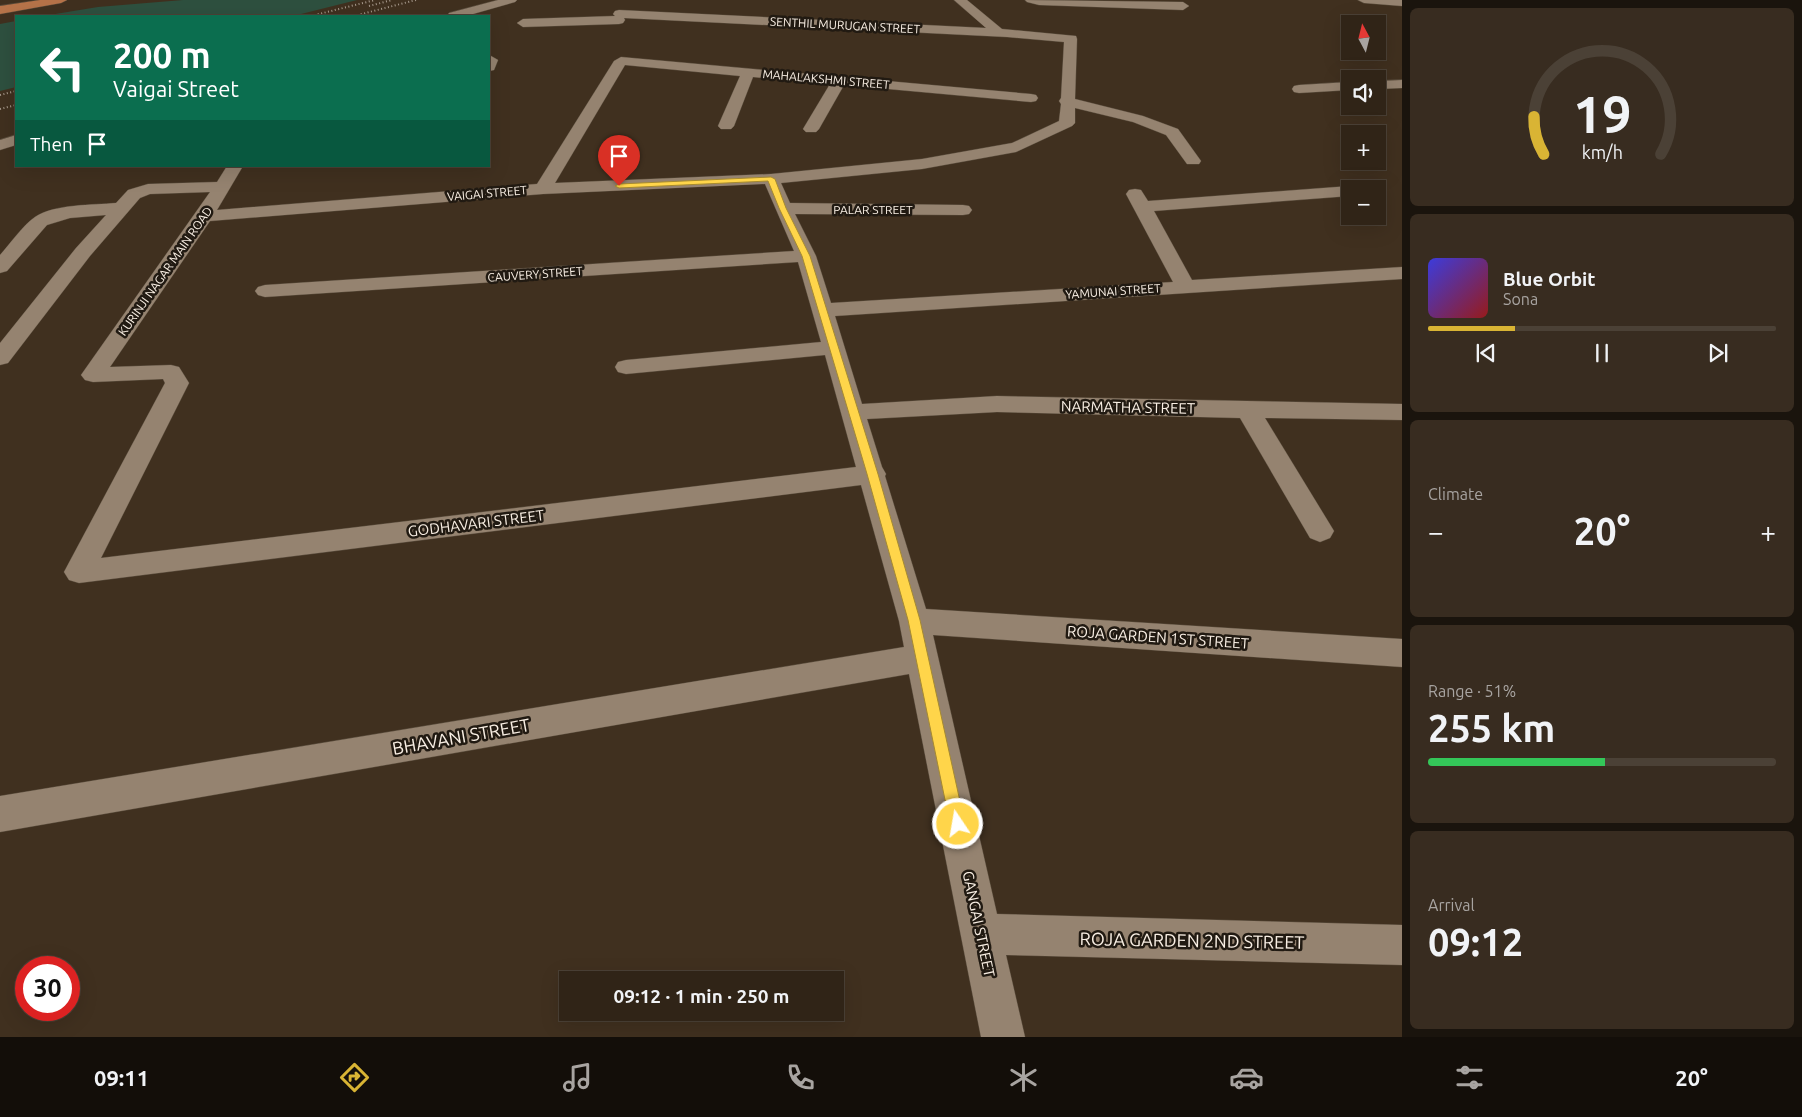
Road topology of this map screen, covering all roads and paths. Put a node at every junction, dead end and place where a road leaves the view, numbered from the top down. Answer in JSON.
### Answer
{"nodes":[{"id":1,"x":61,"y":0,"type":"edge"},
{"id":2,"x":511,"y":0,"type":"edge"},
{"id":3,"x":618,"y":0,"type":"edge"},
{"id":4,"x":960,"y":0,"type":"edge"},
{"id":5,"x":1031,"y":0,"type":"edge"},
{"id":6,"x":1364,"y":0,"type":"edge"},
{"id":7,"x":1402,"y":3,"type":"edge"},
{"id":8,"x":1182,"y":6,"type":"dead end"},
{"id":9,"x":0,"y":10,"type":"edge"},
{"id":10,"x":457,"y":15,"type":"edge"},
{"id":11,"x":619,"y":17,"type":"junction"},
{"id":12,"x":523,"y":24,"type":"dead end"},
{"id":13,"x":998,"y":32,"type":"junction"},
{"id":14,"x":621,"y":61,"type":"junction"},
{"id":15,"x":748,"y":72,"type":"junction"},
{"id":16,"x":839,"y":81,"type":"junction"},
{"id":17,"x":1402,"y":84,"type":"edge"},
{"id":18,"x":1386,"y":85,"type":"edge"},
{"id":19,"x":1341,"y":87,"type":"edge"},
{"id":20,"x":1299,"y":89,"type":"dead end"},
{"id":21,"x":1031,"y":98,"type":"dead end"},
{"id":22,"x":1066,"y":101,"type":"junction"},
{"id":23,"x":726,"y":126,"type":"dead end"},
{"id":24,"x":811,"y":130,"type":"dead end"},
{"id":25,"x":15,"y":140,"type":"edge"},
{"id":26,"x":0,"y":145,"type":"edge"},
{"id":27,"x":1193,"y":161,"type":"dead end"},
{"id":28,"x":234,"y":167,"type":"edge"},
{"id":29,"x":771,"y":179,"type":"junction"},
{"id":30,"x":222,"y":187,"type":"junction"},
{"id":31,"x":543,"y":189,"type":"junction"},
{"id":32,"x":1341,"y":191,"type":"edge"},
{"id":33,"x":121,"y":208,"type":"junction"},
{"id":34,"x":782,"y":208,"type":"junction"},
{"id":35,"x":963,"y":210,"type":"dead end"},
{"id":36,"x":204,"y":216,"type":"junction"},
{"id":37,"x":806,"y":256,"type":"junction"},
{"id":38,"x":0,"y":267,"type":"edge"},
{"id":39,"x":1402,"y":273,"type":"edge"},
{"id":40,"x":1186,"y":287,"type":"junction"},
{"id":41,"x":265,"y":291,"type":"dead end"},
{"id":42,"x":823,"y":310,"type":"junction"},
{"id":43,"x":834,"y":347,"type":"junction"},
{"id":44,"x":0,"y":358,"type":"edge"},
{"id":45,"x":626,"y":367,"type":"dead end"},
{"id":46,"x":1248,"y":410,"type":"junction"},
{"id":47,"x":854,"y":412,"type":"junction"},
{"id":48,"x":1402,"y":412,"type":"edge"},
{"id":49,"x":872,"y":474,"type":"junction"},
{"id":50,"x":1320,"y":531,"type":"dead end"},
{"id":51,"x":79,"y":572,"type":"joint"},
{"id":52,"x":914,"y":620,"type":"junction"},
{"id":53,"x":1402,"y":653,"type":"edge"},
{"id":54,"x":922,"y":658,"type":"junction"},
{"id":55,"x":0,"y":814,"type":"edge"},
{"id":56,"x":981,"y":934,"type":"junction"},
{"id":57,"x":1402,"y":945,"type":"edge"},
{"id":58,"x":1003,"y":1037,"type":"edge"}],
"edges":[{"from":1,"to":9,"type":"main road"},
{"from":2,"to":10,"type":"street"},
{"from":3,"to":11,"type":"street"},
{"from":4,"to":13,"type":"street"},
{"from":5,"to":8,"type":"street"},
{"from":6,"to":7,"type":"street"},
{"from":11,"to":12,"type":"street","name":"SENTHIL MURUGAN STREET"},
{"from":11,"to":13,"type":"street","name":"SENTHIL MURUGAN STREET"},
{"from":11,"to":14,"type":"street"},
{"from":13,"to":22,"type":"street","name":"SENTHIL MURUGAN STREET"},
{"from":14,"to":15,"type":"street","name":"MAHALAKSHMI STREET"},
{"from":14,"to":31,"type":"street"},
{"from":15,"to":16,"type":"street","name":"MAHALAKSHMI STREET"},
{"from":15,"to":23,"type":"street"},
{"from":16,"to":21,"type":"street","name":"MAHALAKSHMI STREET"},
{"from":16,"to":24,"type":"street"},
{"from":17,"to":18,"type":"street"},
{"from":19,"to":20,"type":"street"},
{"from":22,"to":27,"type":"street"},
{"from":22,"to":29,"type":"street","name":"VAIGAI STREET"},
{"from":25,"to":26,"type":"street"},
{"from":28,"to":30,"type":"street","name":"KURINJI NAGAR MAIN ROAD"},
{"from":29,"to":31,"type":"street","name":"VAIGAI STREET"},
{"from":29,"to":34,"type":"street","name":"GANGAI STREET"},
{"from":30,"to":33,"type":"street"},
{"from":30,"to":36,"type":"street","name":"KURINJI NAGAR MAIN ROAD"},
{"from":31,"to":36,"type":"street","name":"VAIGAI STREET"},
{"from":32,"to":40,"type":"street"},
{"from":33,"to":38,"type":"street"},
{"from":33,"to":44,"type":"street"},
{"from":34,"to":35,"type":"street","name":"PALAR STREET"},
{"from":34,"to":37,"type":"street","name":"GANGAI STREET"},
{"from":36,"to":51,"type":"street","name":"KURINJI NAGAR MAIN ROAD"},
{"from":37,"to":41,"type":"street","name":"CAUVERY STREET"},
{"from":37,"to":42,"type":"street","name":"GANGAI STREET"},
{"from":39,"to":40,"type":"street","name":"YAMUNAI STREET"},
{"from":40,"to":42,"type":"street","name":"YAMUNAI STREET"},
{"from":42,"to":43,"type":"street","name":"GANGAI STREET"},
{"from":43,"to":45,"type":"street"},
{"from":43,"to":47,"type":"street","name":"GANGAI STREET"},
{"from":46,"to":47,"type":"street","name":"NARMATHA STREET"},
{"from":46,"to":48,"type":"street","name":"NARMATHA STREET"},
{"from":46,"to":50,"type":"street"},
{"from":47,"to":49,"type":"street","name":"GANGAI STREET"},
{"from":49,"to":51,"type":"street","name":"GODHAVARI STREET"},
{"from":49,"to":52,"type":"street","name":"GANGAI STREET"},
{"from":52,"to":53,"type":"street","name":"ROJA GARDEN 1ST STREET"},
{"from":52,"to":54,"type":"street","name":"GANGAI STREET"},
{"from":54,"to":55,"type":"street","name":"BHAVANI STREET"},
{"from":54,"to":56,"type":"street","name":"GANGAI STREET"},
{"from":56,"to":57,"type":"street","name":"ROJA GARDEN 2ND STREET"},
{"from":56,"to":58,"type":"street","name":"GANGAI STREET"}]}
